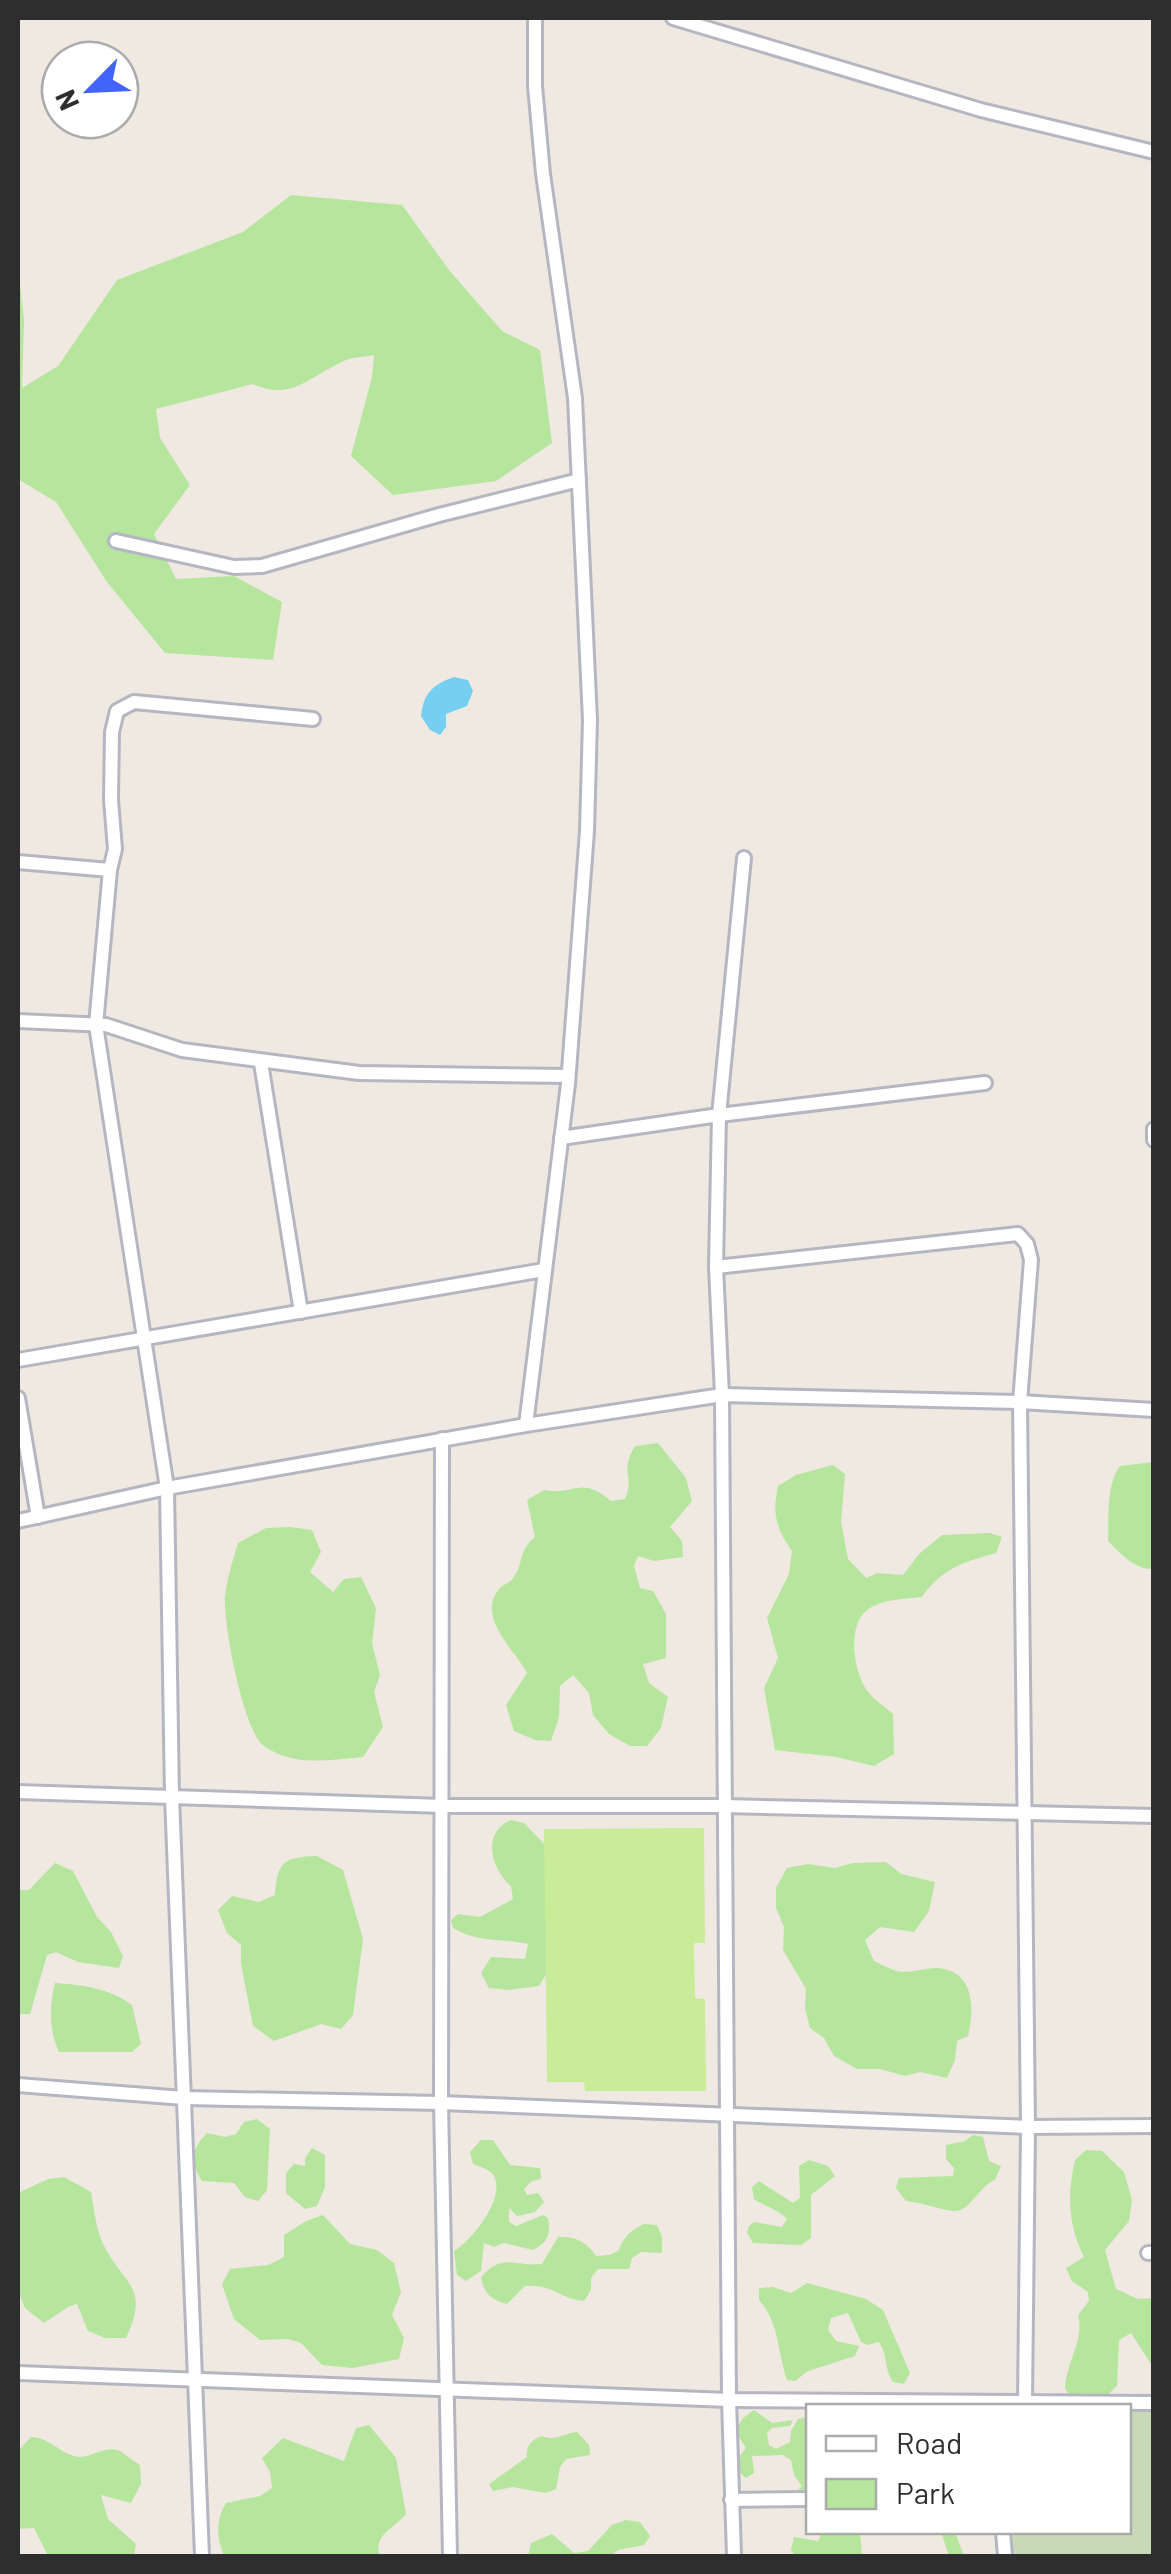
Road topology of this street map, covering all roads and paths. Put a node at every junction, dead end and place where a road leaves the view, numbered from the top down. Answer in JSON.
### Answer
{"nodes":[{"id":1,"x":535,"y":18,"type":"edge"},
{"id":2,"x":673,"y":18,"type":"edge"},
{"id":3,"x":1154,"y":152,"type":"edge"},
{"id":4,"x":579,"y":480,"type":"junction"},
{"id":5,"x":116,"y":541,"type":"dead end"},
{"id":6,"x":313,"y":719,"type":"dead end"},
{"id":7,"x":744,"y":858,"type":"dead end"},
{"id":8,"x":18,"y":862,"type":"edge"},
{"id":9,"x":110,"y":870,"type":"junction"},
{"id":10,"x":18,"y":1021,"type":"edge"},
{"id":11,"x":96,"y":1025,"type":"junction"},
{"id":12,"x":261,"y":1063,"type":"junction"},
{"id":13,"x":568,"y":1076,"type":"junction"},
{"id":14,"x":985,"y":1084,"type":"dead end"},
{"id":15,"x":719,"y":1115,"type":"junction"},
{"id":16,"x":1154,"y":1130,"type":"edge"},
{"id":17,"x":561,"y":1138,"type":"junction"},
{"id":18,"x":1154,"y":1140,"type":"edge"},
{"id":19,"x":716,"y":1266,"type":"junction"},
{"id":20,"x":544,"y":1270,"type":"junction"},
{"id":21,"x":301,"y":1312,"type":"junction"},
{"id":22,"x":146,"y":1338,"type":"junction"},
{"id":23,"x":18,"y":1360,"type":"edge"},
{"id":24,"x":722,"y":1396,"type":"junction"},
{"id":25,"x":18,"y":1398,"type":"edge"},
{"id":26,"x":1020,"y":1402,"type":"junction"},
{"id":27,"x":1154,"y":1410,"type":"edge"},
{"id":28,"x":526,"y":1425,"type":"junction"},
{"id":29,"x":442,"y":1439,"type":"junction"},
{"id":30,"x":167,"y":1488,"type":"junction"},
{"id":31,"x":38,"y":1517,"type":"junction"},
{"id":32,"x":18,"y":1521,"type":"edge"},
{"id":33,"x":18,"y":1792,"type":"edge"},
{"id":34,"x":172,"y":1797,"type":"junction"},
{"id":35,"x":444,"y":1806,"type":"junction"},
{"id":36,"x":724,"y":1806,"type":"junction"},
{"id":37,"x":1026,"y":1812,"type":"junction"},
{"id":38,"x":1154,"y":1816,"type":"edge"},
{"id":39,"x":18,"y":2085,"type":"edge"},
{"id":40,"x":184,"y":2098,"type":"junction"},
{"id":41,"x":441,"y":2103,"type":"junction"},
{"id":42,"x":727,"y":2117,"type":"junction"},
{"id":43,"x":1154,"y":2126,"type":"edge"},
{"id":44,"x":1028,"y":2127,"type":"junction"},
{"id":45,"x":18,"y":2373,"type":"edge"},
{"id":46,"x":192,"y":2380,"type":"junction"},
{"id":47,"x":447,"y":2390,"type":"junction"},
{"id":48,"x":729,"y":2400,"type":"junction"},
{"id":49,"x":1025,"y":2401,"type":"junction"},
{"id":50,"x":1154,"y":2402,"type":"edge"},
{"id":51,"x":1002,"y":2404,"type":"edge"},
{"id":52,"x":731,"y":2500,"type":"junction"},
{"id":53,"x":806,"y":2500,"type":"edge"},
{"id":54,"x":202,"y":2556,"type":"edge"},
{"id":55,"x":450,"y":2556,"type":"edge"},
{"id":56,"x":734,"y":2556,"type":"edge"}],
"edges":[{"from":1,"to":4,"type":"street"},
{"from":2,"to":3,"type":"street"},
{"from":4,"to":5,"type":"street"},
{"from":4,"to":13,"type":"street"},
{"from":6,"to":9,"type":"street"},
{"from":7,"to":15,"type":"street"},
{"from":8,"to":9,"type":"street"},
{"from":9,"to":11,"type":"street"},
{"from":10,"to":11,"type":"street"},
{"from":11,"to":12,"type":"street"},
{"from":11,"to":22,"type":"street"},
{"from":12,"to":13,"type":"street"},
{"from":12,"to":21,"type":"street"},
{"from":13,"to":17,"type":"street"},
{"from":14,"to":15,"type":"street"},
{"from":15,"to":17,"type":"street"},
{"from":15,"to":19,"type":"street"},
{"from":16,"to":18,"type":"street"},
{"from":17,"to":20,"type":"street"},
{"from":19,"to":24,"type":"street"},
{"from":19,"to":26,"type":"street"},
{"from":20,"to":21,"type":"street"},
{"from":20,"to":28,"type":"street"},
{"from":21,"to":22,"type":"street"},
{"from":22,"to":23,"type":"street"},
{"from":22,"to":30,"type":"street"},
{"from":24,"to":26,"type":"street"},
{"from":24,"to":28,"type":"street"},
{"from":24,"to":36,"type":"street"},
{"from":25,"to":31,"type":"street"},
{"from":26,"to":27,"type":"street"},
{"from":26,"to":37,"type":"street"},
{"from":28,"to":29,"type":"street"},
{"from":29,"to":30,"type":"street"},
{"from":29,"to":35,"type":"street"},
{"from":30,"to":31,"type":"street"},
{"from":30,"to":34,"type":"street"},
{"from":31,"to":32,"type":"street"},
{"from":33,"to":34,"type":"street"},
{"from":34,"to":35,"type":"street"},
{"from":34,"to":40,"type":"street"},
{"from":35,"to":36,"type":"street"},
{"from":35,"to":41,"type":"street"},
{"from":36,"to":37,"type":"street"},
{"from":36,"to":42,"type":"street"},
{"from":37,"to":38,"type":"street"},
{"from":37,"to":44,"type":"street"},
{"from":39,"to":40,"type":"street"},
{"from":40,"to":41,"type":"street"},
{"from":40,"to":46,"type":"street"},
{"from":41,"to":42,"type":"street"},
{"from":41,"to":47,"type":"street"},
{"from":42,"to":44,"type":"street"},
{"from":42,"to":48,"type":"street"},
{"from":43,"to":44,"type":"street"},
{"from":44,"to":49,"type":"street"},
{"from":45,"to":46,"type":"street"},
{"from":46,"to":47,"type":"street"},
{"from":46,"to":54,"type":"street"},
{"from":47,"to":48,"type":"street"},
{"from":47,"to":55,"type":"street"},
{"from":48,"to":51,"type":"street"},
{"from":48,"to":52,"type":"street"},
{"from":49,"to":50,"type":"street"},
{"from":49,"to":51,"type":"street"},
{"from":52,"to":53,"type":"street"},
{"from":52,"to":56,"type":"street"}]}
